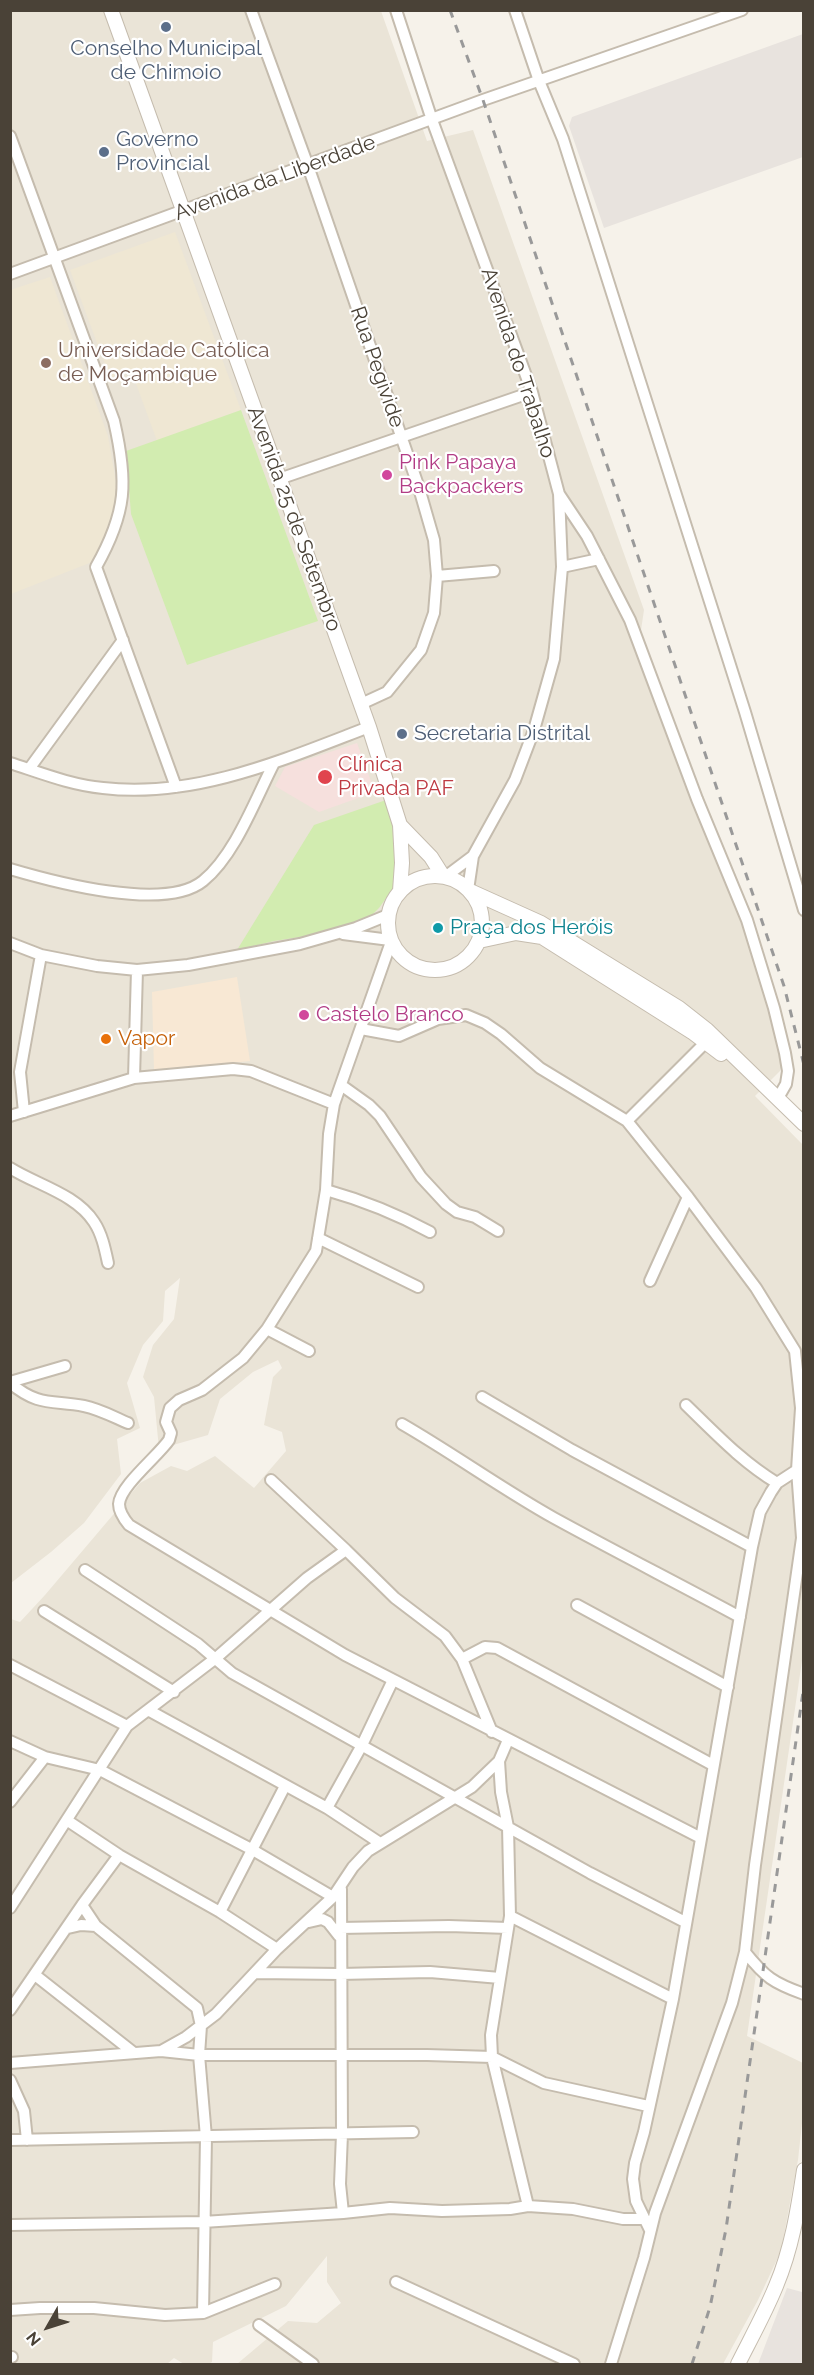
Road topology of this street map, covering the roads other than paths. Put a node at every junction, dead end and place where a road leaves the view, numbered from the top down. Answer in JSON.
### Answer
{"nodes":[{"id":1,"x":111,"y":10,"type":"edge"},
{"id":2,"x":251,"y":10,"type":"edge"},
{"id":3,"x":396,"y":10,"type":"edge"},
{"id":4,"x":514,"y":10,"type":"edge"},
{"id":5,"x":742,"y":10,"type":"edge"},
{"id":6,"x":539,"y":81,"type":"junction"},
{"id":7,"x":432,"y":120,"type":"junction"},
{"id":8,"x":10,"y":136,"type":"edge"},
{"id":9,"x":308,"y":166,"type":"junction"},
{"id":10,"x":183,"y":211,"type":"junction"},
{"id":11,"x":55,"y":258,"type":"junction"},
{"id":12,"x":10,"y":274,"type":"edge"},
{"id":13,"x":532,"y":392,"type":"junction"},
{"id":14,"x":402,"y":438,"type":"junction"},
{"id":15,"x":279,"y":479,"type":"junction"},
{"id":16,"x":559,"y":494,"type":"junction"},
{"id":17,"x":600,"y":559,"type":"junction"},
{"id":18,"x":562,"y":567,"type":"junction"},
{"id":19,"x":494,"y":571,"type":"dead end"},
{"id":20,"x":437,"y":576,"type":"junction"},
{"id":21,"x":123,"y":640,"type":"junction"},
{"id":22,"x":361,"y":704,"type":"junction"},
{"id":23,"x":369,"y":727,"type":"junction"},
{"id":24,"x":10,"y":763,"type":"edge"},
{"id":25,"x":274,"y":764,"type":"junction"},
{"id":26,"x":29,"y":769,"type":"junction"},
{"id":27,"x":176,"y":787,"type":"junction"},
{"id":28,"x":400,"y":825,"type":"junction"},
{"id":29,"x":473,"y":856,"type":"junction"},
{"id":30,"x":10,"y":869,"type":"edge"},
{"id":31,"x":444,"y":877,"type":"junction"},
{"id":32,"x":400,"y":891,"type":"junction"},
{"id":33,"x":469,"y":891,"type":"junction"},
{"id":34,"x":804,"y":910,"type":"edge"},
{"id":35,"x":388,"y":915,"type":"junction"},
{"id":36,"x":340,"y":933,"type":"junction"},
{"id":37,"x":390,"y":941,"type":"junction"},
{"id":38,"x":10,"y":942,"type":"edge"},
{"id":39,"x":478,"y":942,"type":"junction"},
{"id":40,"x":41,"y":955,"type":"junction"},
{"id":41,"x":137,"y":970,"type":"junction"},
{"id":42,"x":361,"y":1029,"type":"junction"},
{"id":43,"x":706,"y":1042,"type":"junction"},
{"id":44,"x":15,"y":1070,"type":"edge"},
{"id":45,"x":134,"y":1078,"type":"junction"},
{"id":46,"x":341,"y":1085,"type":"junction"},
{"id":47,"x":778,"y":1098,"type":"junction"},
{"id":48,"x":334,"y":1104,"type":"junction"},
{"id":49,"x":24,"y":1112,"type":"junction"},
{"id":50,"x":10,"y":1116,"type":"edge"},
{"id":51,"x":627,"y":1121,"type":"junction"},
{"id":52,"x":804,"y":1124,"type":"edge"},
{"id":53,"x":804,"y":1136,"type":"edge"},
{"id":54,"x":10,"y":1168,"type":"edge"},
{"id":55,"x":326,"y":1190,"type":"junction"},
{"id":56,"x":688,"y":1197,"type":"junction"},
{"id":57,"x":498,"y":1231,"type":"dead end"},
{"id":58,"x":430,"y":1232,"type":"dead end"},
{"id":59,"x":318,"y":1238,"type":"junction"},
{"id":60,"x":108,"y":1263,"type":"dead end"},
{"id":61,"x":650,"y":1281,"type":"dead end"},
{"id":62,"x":418,"y":1287,"type":"dead end"},
{"id":63,"x":267,"y":1329,"type":"junction"},
{"id":64,"x":309,"y":1352,"type":"dead end"},
{"id":65,"x":65,"y":1366,"type":"dead end"},
{"id":66,"x":10,"y":1383,"type":"edge"},
{"id":67,"x":482,"y":1397,"type":"dead end"},
{"id":68,"x":686,"y":1405,"type":"dead end"},
{"id":69,"x":128,"y":1423,"type":"dead end"},
{"id":70,"x":402,"y":1424,"type":"dead end"},
{"id":71,"x":797,"y":1470,"type":"junction"},
{"id":72,"x":271,"y":1480,"type":"dead end"},
{"id":73,"x":777,"y":1483,"type":"junction"},
{"id":74,"x":752,"y":1546,"type":"junction"},
{"id":75,"x":346,"y":1550,"type":"junction"},
{"id":76,"x":85,"y":1570,"type":"dead end"},
{"id":77,"x":577,"y":1605,"type":"dead end"},
{"id":78,"x":272,"y":1609,"type":"junction"},
{"id":79,"x":44,"y":1611,"type":"dead end"},
{"id":80,"x":741,"y":1617,"type":"junction"},
{"id":81,"x":216,"y":1658,"type":"junction"},
{"id":82,"x":462,"y":1659,"type":"junction"},
{"id":83,"x":10,"y":1665,"type":"edge"},
{"id":84,"x":393,"y":1680,"type":"junction"},
{"id":85,"x":728,"y":1687,"type":"junction"},
{"id":86,"x":174,"y":1692,"type":"junction"},
{"id":87,"x":148,"y":1710,"type":"junction"},
{"id":88,"x":127,"y":1726,"type":"junction"},
{"id":89,"x":492,"y":1732,"type":"junction"},
{"id":90,"x":508,"y":1740,"type":"junction"},
{"id":91,"x":10,"y":1741,"type":"edge"},
{"id":92,"x":362,"y":1745,"type":"junction"},
{"id":93,"x":45,"y":1757,"type":"junction"},
{"id":94,"x":499,"y":1761,"type":"junction"},
{"id":95,"x":713,"y":1765,"type":"junction"},
{"id":96,"x":100,"y":1770,"type":"junction"},
{"id":97,"x":285,"y":1786,"type":"junction"},
{"id":98,"x":454,"y":1797,"type":"junction"},
{"id":99,"x":10,"y":1802,"type":"edge"},
{"id":100,"x":327,"y":1808,"type":"junction"},
{"id":101,"x":68,"y":1821,"type":"junction"},
{"id":102,"x":508,"y":1827,"type":"junction"},
{"id":103,"x":701,"y":1838,"type":"junction"},
{"id":104,"x":380,"y":1843,"type":"junction"},
{"id":105,"x":251,"y":1849,"type":"junction"},
{"id":106,"x":118,"y":1855,"type":"junction"},
{"id":107,"x":337,"y":1893,"type":"junction"},
{"id":108,"x":82,"y":1905,"type":"junction"},
{"id":109,"x":10,"y":1908,"type":"edge"},
{"id":110,"x":220,"y":1912,"type":"junction"},
{"id":111,"x":510,"y":1916,"type":"junction"},
{"id":112,"x":685,"y":1922,"type":"junction"},
{"id":113,"x":306,"y":1923,"type":"junction"},
{"id":114,"x":96,"y":1926,"type":"junction"},
{"id":115,"x":68,"y":1928,"type":"junction"},
{"id":116,"x":508,"y":1928,"type":"junction"},
{"id":117,"x":340,"y":1932,"type":"junction"},
{"id":118,"x":277,"y":1949,"type":"junction"},
{"id":119,"x":745,"y":1952,"type":"junction"},
{"id":120,"x":256,"y":1973,"type":"junction"},
{"id":121,"x":340,"y":1974,"type":"junction"},
{"id":122,"x":35,"y":1975,"type":"junction"},
{"id":123,"x":500,"y":1978,"type":"junction"},
{"id":124,"x":804,"y":1994,"type":"edge"},
{"id":125,"x":673,"y":1999,"type":"junction"},
{"id":126,"x":197,"y":2008,"type":"junction"},
{"id":127,"x":10,"y":2010,"type":"edge"},
{"id":128,"x":216,"y":2014,"type":"junction"},
{"id":129,"x":201,"y":2026,"type":"junction"},
{"id":130,"x":161,"y":2051,"type":"junction"},
{"id":131,"x":134,"y":2054,"type":"junction"},
{"id":132,"x":199,"y":2055,"type":"junction"},
{"id":133,"x":342,"y":2056,"type":"junction"},
{"id":134,"x":492,"y":2057,"type":"junction"},
{"id":135,"x":10,"y":2063,"type":"edge"},
{"id":136,"x":10,"y":2080,"type":"edge"},
{"id":137,"x":648,"y":2106,"type":"junction"},
{"id":138,"x":413,"y":2132,"type":"dead end"},
{"id":139,"x":342,"y":2134,"type":"junction"},
{"id":140,"x":206,"y":2137,"type":"junction"},
{"id":141,"x":10,"y":2140,"type":"edge"},
{"id":142,"x":27,"y":2140,"type":"junction"},
{"id":143,"x":804,"y":2169,"type":"edge"},
{"id":144,"x":528,"y":2206,"type":"junction"},
{"id":145,"x":344,"y":2213,"type":"junction"},
{"id":146,"x":644,"y":2219,"type":"junction"},
{"id":147,"x":203,"y":2222,"type":"junction"},
{"id":148,"x":10,"y":2225,"type":"edge"},
{"id":149,"x":799,"y":2227,"type":"edge"},
{"id":150,"x":650,"y":2230,"type":"junction"},
{"id":151,"x":396,"y":2282,"type":"dead end"},
{"id":152,"x":275,"y":2284,"type":"dead end"},
{"id":153,"x":10,"y":2310,"type":"edge"},
{"id":154,"x":203,"y":2313,"type":"junction"},
{"id":155,"x":260,"y":2325,"type":"dead end"},
{"id":156,"x":314,"y":2364,"type":"edge"},
{"id":157,"x":574,"y":2364,"type":"edge"},
{"id":158,"x":611,"y":2364,"type":"edge"},
{"id":159,"x":738,"y":2364,"type":"edge"}],
"edges":[{"from":1,"to":10,"type":"street","name":"Avenida 25 de Setembro"},
{"from":2,"to":9,"type":"street","name":"Rua Pegivide"},
{"from":3,"to":7,"type":"street","name":"Avenida do Trabalho"},
{"from":4,"to":6,"type":"street"},
{"from":5,"to":6,"type":"street","name":"Avenida da Liberdade"},
{"from":6,"to":7,"type":"street","name":"Avenida da Liberdade"},
{"from":6,"to":34,"type":"street"},
{"from":7,"to":9,"type":"street","name":"Avenida da Liberdade"},
{"from":7,"to":13,"type":"street","name":"Avenida do Trabalho"},
{"from":8,"to":11,"type":"street"},
{"from":9,"to":10,"type":"street","name":"Avenida da Liberdade"},
{"from":9,"to":14,"type":"street","name":"Rua Pegivide"},
{"from":10,"to":11,"type":"street","name":"Avenida da Liberdade"},
{"from":10,"to":15,"type":"street","name":"Avenida 25 de Setembro"},
{"from":11,"to":12,"type":"street","name":"Avenida da Liberdade"},
{"from":11,"to":21,"type":"street"},
{"from":13,"to":14,"type":"street"},
{"from":13,"to":16,"type":"street","name":"Avenida do Trabalho"},
{"from":14,"to":15,"type":"street"},
{"from":14,"to":20,"type":"street","name":"Rua Pegivide"},
{"from":15,"to":22,"type":"street","name":"Avenida 25 de Setembro"},
{"from":16,"to":17,"type":"street"},
{"from":16,"to":18,"type":"street","name":"Avenida do Trabalho"},
{"from":17,"to":18,"type":"street"},
{"from":17,"to":47,"type":"street"},
{"from":18,"to":29,"type":"street","name":"Avenida do Trabalho"},
{"from":19,"to":20,"type":"street"},
{"from":20,"to":22,"type":"street","name":"Rua Pegivide"},
{"from":21,"to":26,"type":"street"},
{"from":21,"to":27,"type":"street"},
{"from":22,"to":23,"type":"street","name":"Avenida 25 de Setembro"},
{"from":23,"to":25,"type":"street"},
{"from":23,"to":28,"type":"street","name":"Avenida 25 de Setembro"},
{"from":24,"to":26,"type":"street"},
{"from":25,"to":27,"type":"street"},
{"from":25,"to":30,"type":"street"},
{"from":26,"to":27,"type":"street"},
{"from":28,"to":31,"type":"street","name":"Avenida 25 de Setembro"},
{"from":28,"to":32,"type":"street","name":"Avenida 25 de Setembro"},
{"from":29,"to":31,"type":"street","name":"Avenida do Trabalho"},
{"from":29,"to":33,"type":"street","name":"Avenida do Trabalho"},
{"from":31,"to":32,"type":"street"},
{"from":31,"to":33,"type":"street"},
{"from":32,"to":35,"type":"street"},
{"from":33,"to":39,"type":"street"},
{"from":33,"to":47,"type":"street"},
{"from":35,"to":36,"type":"street"},
{"from":35,"to":37,"type":"street"},
{"from":36,"to":37,"type":"street"},
{"from":36,"to":41,"type":"street"},
{"from":37,"to":39,"type":"street"},
{"from":37,"to":42,"type":"street"},
{"from":38,"to":40,"type":"street"},
{"from":39,"to":43,"type":"street"},
{"from":40,"to":41,"type":"street"},
{"from":40,"to":44,"type":"street"},
{"from":41,"to":45,"type":"street"},
{"from":42,"to":46,"type":"street"},
{"from":42,"to":51,"type":"street"},
{"from":43,"to":51,"type":"street"},
{"from":43,"to":53,"type":"street"},
{"from":44,"to":49,"type":"street"},
{"from":45,"to":48,"type":"street"},
{"from":45,"to":49,"type":"street"},
{"from":46,"to":48,"type":"street"},
{"from":46,"to":57,"type":"street"},
{"from":47,"to":52,"type":"street"},
{"from":48,"to":55,"type":"street"},
{"from":49,"to":50,"type":"street"},
{"from":51,"to":56,"type":"street"},
{"from":54,"to":60,"type":"street"},
{"from":55,"to":58,"type":"street"},
{"from":55,"to":59,"type":"street"},
{"from":56,"to":61,"type":"street"},
{"from":56,"to":71,"type":"street"},
{"from":59,"to":62,"type":"street"},
{"from":59,"to":63,"type":"street"},
{"from":63,"to":64,"type":"street"},
{"from":63,"to":78,"type":"street"},
{"from":65,"to":66,"type":"street"},
{"from":66,"to":69,"type":"street"},
{"from":67,"to":74,"type":"street"},
{"from":68,"to":73,"type":"street"},
{"from":70,"to":80,"type":"street"},
{"from":71,"to":73,"type":"street"},
{"from":71,"to":119,"type":"street"},
{"from":72,"to":75,"type":"street"},
{"from":73,"to":74,"type":"street"},
{"from":74,"to":80,"type":"street"},
{"from":75,"to":78,"type":"street"},
{"from":75,"to":82,"type":"street"},
{"from":76,"to":81,"type":"street"},
{"from":77,"to":85,"type":"street"},
{"from":78,"to":81,"type":"street"},
{"from":78,"to":84,"type":"street"},
{"from":79,"to":86,"type":"street"},
{"from":80,"to":85,"type":"street"},
{"from":81,"to":86,"type":"street"},
{"from":81,"to":92,"type":"street"},
{"from":82,"to":89,"type":"street"},
{"from":82,"to":95,"type":"street"},
{"from":83,"to":88,"type":"street"},
{"from":84,"to":89,"type":"street"},
{"from":84,"to":92,"type":"street"},
{"from":85,"to":95,"type":"street"},
{"from":86,"to":87,"type":"street"},
{"from":87,"to":88,"type":"street"},
{"from":87,"to":97,"type":"street"},
{"from":88,"to":96,"type":"street"},
{"from":89,"to":90,"type":"street"},
{"from":90,"to":94,"type":"street"},
{"from":90,"to":103,"type":"street"},
{"from":91,"to":93,"type":"street"},
{"from":92,"to":98,"type":"street"},
{"from":92,"to":100,"type":"street"},
{"from":93,"to":96,"type":"street"},
{"from":93,"to":99,"type":"street"},
{"from":94,"to":98,"type":"street"},
{"from":94,"to":102,"type":"street"},
{"from":95,"to":103,"type":"street"},
{"from":96,"to":101,"type":"street"},
{"from":96,"to":105,"type":"street"},
{"from":97,"to":100,"type":"street"},
{"from":97,"to":105,"type":"street"},
{"from":98,"to":102,"type":"street"},
{"from":98,"to":104,"type":"street"},
{"from":100,"to":104,"type":"street"},
{"from":101,"to":106,"type":"street"},
{"from":101,"to":109,"type":"street"},
{"from":102,"to":111,"type":"street"},
{"from":102,"to":112,"type":"street"},
{"from":103,"to":112,"type":"street"},
{"from":104,"to":107,"type":"street"},
{"from":105,"to":107,"type":"street"},
{"from":105,"to":110,"type":"street"},
{"from":106,"to":108,"type":"street"},
{"from":106,"to":110,"type":"street"},
{"from":107,"to":113,"type":"street"},
{"from":107,"to":117,"type":"street"},
{"from":108,"to":114,"type":"street"},
{"from":108,"to":115,"type":"street"},
{"from":110,"to":118,"type":"street"},
{"from":111,"to":116,"type":"street"},
{"from":111,"to":125,"type":"street"},
{"from":112,"to":125,"type":"street"},
{"from":113,"to":117,"type":"street"},
{"from":113,"to":118,"type":"street"},
{"from":114,"to":115,"type":"street"},
{"from":114,"to":126,"type":"street"},
{"from":115,"to":122,"type":"street"},
{"from":116,"to":117,"type":"street"},
{"from":116,"to":123,"type":"street"},
{"from":117,"to":121,"type":"street"},
{"from":118,"to":120,"type":"street"},
{"from":119,"to":124,"type":"street"},
{"from":119,"to":150,"type":"street"},
{"from":120,"to":121,"type":"street"},
{"from":120,"to":128,"type":"street"},
{"from":121,"to":123,"type":"street"},
{"from":121,"to":133,"type":"street"},
{"from":122,"to":127,"type":"street"},
{"from":122,"to":131,"type":"street"},
{"from":123,"to":134,"type":"street"},
{"from":125,"to":137,"type":"street"},
{"from":126,"to":128,"type":"street"},
{"from":126,"to":129,"type":"street"},
{"from":128,"to":129,"type":"street"},
{"from":129,"to":130,"type":"street"},
{"from":129,"to":132,"type":"street"},
{"from":130,"to":131,"type":"street"},
{"from":130,"to":132,"type":"street"},
{"from":131,"to":135,"type":"street"},
{"from":132,"to":133,"type":"street"},
{"from":132,"to":140,"type":"street"},
{"from":133,"to":134,"type":"street"},
{"from":133,"to":139,"type":"street"},
{"from":134,"to":137,"type":"street"},
{"from":134,"to":144,"type":"street"},
{"from":136,"to":142,"type":"street"},
{"from":137,"to":146,"type":"street"},
{"from":138,"to":139,"type":"street"},
{"from":139,"to":140,"type":"street"},
{"from":139,"to":145,"type":"street"},
{"from":140,"to":142,"type":"street"},
{"from":140,"to":147,"type":"street"},
{"from":141,"to":142,"type":"street"},
{"from":143,"to":149,"type":"street"},
{"from":144,"to":145,"type":"street"},
{"from":144,"to":146,"type":"street"},
{"from":145,"to":147,"type":"street"},
{"from":146,"to":150,"type":"street"},
{"from":147,"to":148,"type":"street"},
{"from":147,"to":154,"type":"street"},
{"from":149,"to":159,"type":"street"},
{"from":150,"to":158,"type":"street"},
{"from":151,"to":157,"type":"street"},
{"from":152,"to":154,"type":"street"},
{"from":153,"to":154,"type":"street"},
{"from":155,"to":156,"type":"street"}]}
